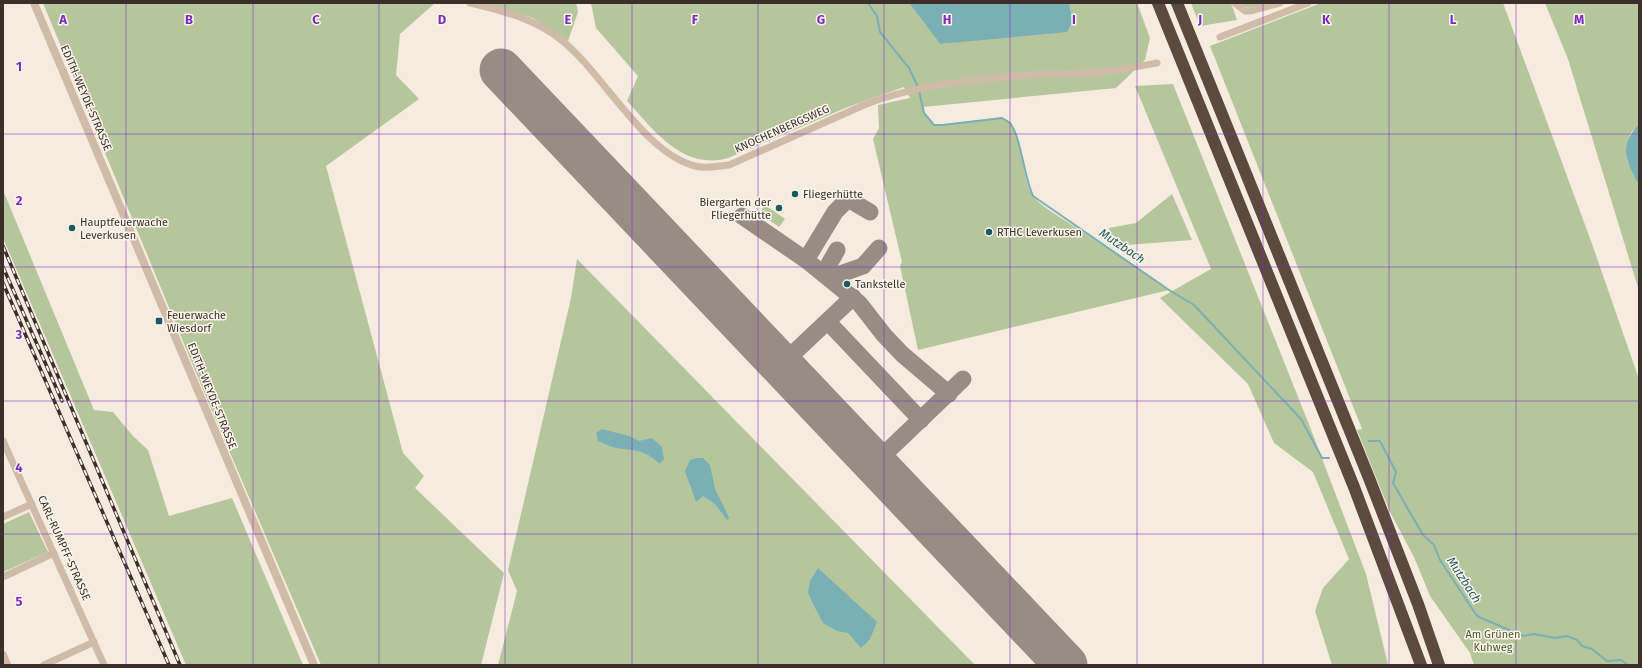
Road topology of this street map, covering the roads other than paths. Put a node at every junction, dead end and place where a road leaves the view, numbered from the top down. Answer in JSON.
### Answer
{"nodes":[{"id":1,"x":34,"y":3,"type":"edge"},
{"id":2,"x":470,"y":3,"type":"edge"},
{"id":3,"x":1158,"y":3,"type":"edge"},
{"id":4,"x":1176,"y":3,"type":"edge"},
{"id":5,"x":1235,"y":3,"type":"edge"},
{"id":6,"x":1280,"y":3,"type":"edge"},
{"id":7,"x":1307,"y":3,"type":"edge"},
{"id":8,"x":1220,"y":37,"type":"dead end"},
{"id":9,"x":1157,"y":63,"type":"dead end"},
{"id":10,"x":3,"y":441,"type":"edge"},
{"id":11,"x":32,"y":504,"type":"junction"},
{"id":12,"x":3,"y":517,"type":"edge"},
{"id":13,"x":54,"y":553,"type":"junction"},
{"id":14,"x":3,"y":577,"type":"edge"},
{"id":15,"x":94,"y":642,"type":"junction"},
{"id":16,"x":3,"y":655,"type":"edge"},
{"id":17,"x":7,"y":665,"type":"edge"},
{"id":18,"x":44,"y":665,"type":"edge"},
{"id":19,"x":104,"y":665,"type":"edge"},
{"id":20,"x":314,"y":665,"type":"edge"},
{"id":21,"x":1421,"y":665,"type":"edge"},
{"id":22,"x":1439,"y":665,"type":"edge"}],
"edges":[{"from":1,"to":20,"type":"street","name":"EDITH-WEYDE-STRASSE"},
{"from":2,"to":9,"type":"street","name":"KNOCHENBERGSWEG"},
{"from":3,"to":21,"type":"highway"},
{"from":4,"to":22,"type":"highway"},
{"from":5,"to":6,"type":"street"},
{"from":7,"to":8,"type":"street"},
{"from":10,"to":11,"type":"street","name":"CARL-RUMPFF-STRASSE"},
{"from":11,"to":12,"type":"street"},
{"from":11,"to":13,"type":"street","name":"CARL-RUMPFF-STRASSE"},
{"from":13,"to":14,"type":"street"},
{"from":13,"to":15,"type":"street","name":"CARL-RUMPFF-STRASSE"},
{"from":15,"to":18,"type":"street"},
{"from":15,"to":19,"type":"street","name":"CARL-RUMPFF-STRASSE"},
{"from":16,"to":17,"type":"street"}]}
